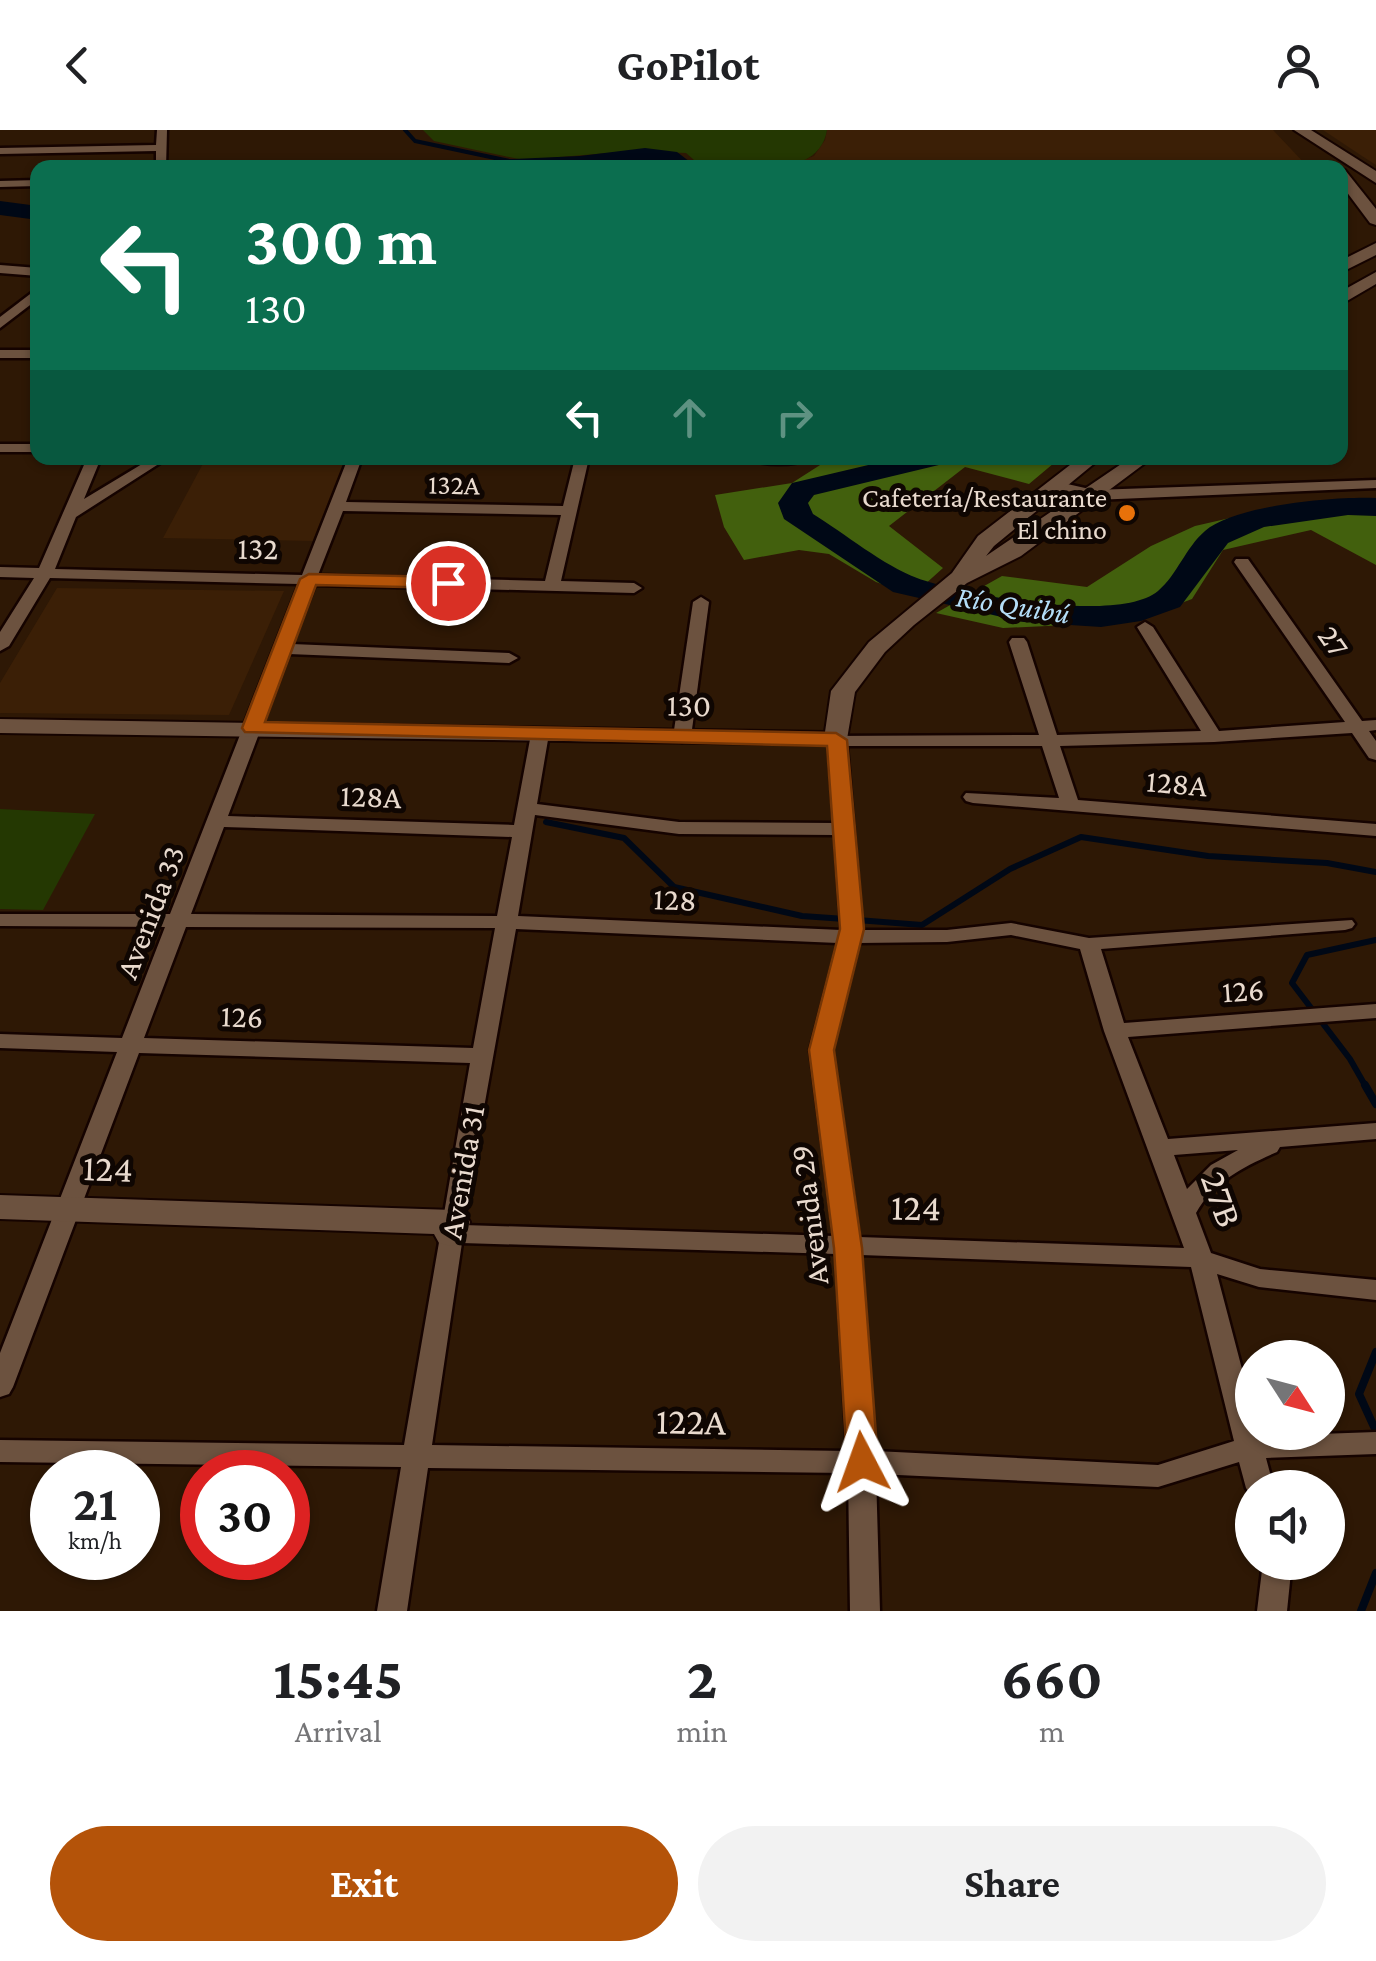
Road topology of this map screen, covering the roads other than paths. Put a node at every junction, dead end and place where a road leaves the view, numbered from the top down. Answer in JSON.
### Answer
{"nodes":[{"id":1,"x":162,"y":130,"type":"edge"},
{"id":2,"x":1300,"y":130,"type":"edge"},
{"id":3,"x":164,"y":148,"type":"junction"},
{"id":4,"x":0,"y":151,"type":"edge"},
{"id":5,"x":162,"y":160,"type":"edge"},
{"id":6,"x":1328,"y":160,"type":"edge"},
{"id":7,"x":1348,"y":160,"type":"edge"},
{"id":8,"x":1348,"y":160,"type":"edge"},
{"id":9,"x":1376,"y":178,"type":"edge"},
{"id":10,"x":30,"y":183,"type":"edge"},
{"id":11,"x":1348,"y":183,"type":"edge"},
{"id":12,"x":0,"y":184,"type":"edge"},
{"id":13,"x":1376,"y":220,"type":"edge"},
{"id":14,"x":1376,"y":248,"type":"edge"},
{"id":15,"x":1348,"y":264,"type":"edge"},
{"id":16,"x":0,"y":269,"type":"edge"},
{"id":17,"x":30,"y":271,"type":"edge"},
{"id":18,"x":1376,"y":276,"type":"edge"},
{"id":19,"x":1348,"y":295,"type":"edge"},
{"id":20,"x":30,"y":299,"type":"edge"},
{"id":21,"x":0,"y":324,"type":"edge"},
{"id":22,"x":0,"y":354,"type":"edge"},
{"id":23,"x":30,"y":354,"type":"edge"},
{"id":24,"x":0,"y":448,"type":"edge"},
{"id":25,"x":30,"y":448,"type":"edge"},
{"id":26,"x":91,"y":465,"type":"edge"},
{"id":27,"x":150,"y":465,"type":"edge"},
{"id":28,"x":352,"y":465,"type":"edge"},
{"id":29,"x":580,"y":465,"type":"edge"},
{"id":30,"x":1081,"y":465,"type":"edge"},
{"id":31,"x":1133,"y":465,"type":"edge"},
{"id":32,"x":1376,"y":484,"type":"edge"},
{"id":33,"x":1054,"y":486,"type":"junction"},
{"id":34,"x":1094,"y":496,"type":"junction"},
{"id":35,"x":337,"y":506,"type":"junction"},
{"id":36,"x":570,"y":511,"type":"junction"},
{"id":37,"x":68,"y":516,"type":"junction"},
{"id":38,"x":1242,"y":562,"type":"dead end"},
{"id":39,"x":0,"y":572,"type":"edge"},
{"id":40,"x":46,"y":572,"type":"junction"},
{"id":41,"x":959,"y":578,"type":"junction"},
{"id":42,"x":309,"y":579,"type":"junction"},
{"id":43,"x":552,"y":586,"type":"junction"},
{"id":44,"x":634,"y":588,"type":"dead end"},
{"id":45,"x":700,"y":602,"type":"dead end"},
{"id":46,"x":1145,"y":627,"type":"dead end"},
{"id":47,"x":1018,"y":642,"type":"dead end"},
{"id":48,"x":0,"y":646,"type":"edge"},
{"id":49,"x":282,"y":649,"type":"junction"},
{"id":50,"x":509,"y":658,"type":"dead end"},
{"id":51,"x":0,"y":726,"type":"edge"},
{"id":52,"x":1367,"y":726,"type":"edge"},
{"id":53,"x":252,"y":728,"type":"junction"},
{"id":54,"x":540,"y":734,"type":"junction"},
{"id":55,"x":682,"y":737,"type":"junction"},
{"id":56,"x":1214,"y":737,"type":"junction"},
{"id":57,"x":836,"y":740,"type":"junction"},
{"id":58,"x":1052,"y":741,"type":"junction"},
{"id":59,"x":1376,"y":754,"type":"edge"},
{"id":60,"x":972,"y":797,"type":"dead end"},
{"id":61,"x":1070,"y":804,"type":"junction"},
{"id":62,"x":526,"y":808,"type":"junction"},
{"id":63,"x":216,"y":821,"type":"junction"},
{"id":64,"x":843,"y":829,"type":"junction"},
{"id":65,"x":1376,"y":830,"type":"edge"},
{"id":66,"x":522,"y":831,"type":"junction"},
{"id":67,"x":0,"y":920,"type":"edge"},
{"id":68,"x":506,"y":922,"type":"junction"},
{"id":69,"x":177,"y":923,"type":"junction"},
{"id":70,"x":1346,"y":924,"type":"dead end"},
{"id":71,"x":850,"y":927,"type":"junction"},
{"id":72,"x":1089,"y":944,"type":"junction"},
{"id":73,"x":1376,"y":1012,"type":"edge"},
{"id":74,"x":1115,"y":1031,"type":"junction"},
{"id":75,"x":0,"y":1041,"type":"edge"},
{"id":76,"x":131,"y":1045,"type":"junction"},
{"id":77,"x":482,"y":1056,"type":"junction"},
{"id":78,"x":1364,"y":1132,"type":"edge"},
{"id":79,"x":1290,"y":1138,"type":"junction"},
{"id":80,"x":1161,"y":1148,"type":"junction"},
{"id":81,"x":0,"y":1207,"type":"edge"},
{"id":82,"x":68,"y":1209,"type":"junction"},
{"id":83,"x":1184,"y":1212,"type":"junction"},
{"id":84,"x":452,"y":1228,"type":"junction"},
{"id":85,"x":848,"y":1248,"type":"junction"},
{"id":86,"x":1201,"y":1259,"type":"junction"},
{"id":87,"x":1370,"y":1290,"type":"edge"},
{"id":88,"x":0,"y":1387,"type":"edge"},
{"id":89,"x":1235,"y":1393,"type":"edge"},
{"id":90,"x":1370,"y":1444,"type":"edge"},
{"id":91,"x":1345,"y":1445,"type":"edge"},
{"id":92,"x":1242,"y":1450,"type":"edge"},
{"id":93,"x":0,"y":1451,"type":"edge"},
{"id":94,"x":416,"y":1454,"type":"junction"},
{"id":95,"x":862,"y":1462,"type":"junction"},
{"id":96,"x":1276,"y":1580,"type":"edge"},
{"id":97,"x":392,"y":1611,"type":"edge"},
{"id":98,"x":865,"y":1611,"type":"edge"},
{"id":99,"x":1272,"y":1611,"type":"edge"}],
"edges":[{"from":1,"to":3,"type":"street"},
{"from":2,"to":6,"type":"street"},
{"from":2,"to":8,"type":"street"},
{"from":3,"to":4,"type":"street"},
{"from":3,"to":5,"type":"street"},
{"from":7,"to":9,"type":"street"},
{"from":10,"to":12,"type":"street"},
{"from":11,"to":13,"type":"street"},
{"from":14,"to":15,"type":"street"},
{"from":16,"to":17,"type":"street"},
{"from":18,"to":19,"type":"street"},
{"from":20,"to":21,"type":"street"},
{"from":22,"to":23,"type":"street"},
{"from":24,"to":25,"type":"street"},
{"from":26,"to":37,"type":"street"},
{"from":27,"to":37,"type":"street"},
{"from":28,"to":35,"type":"street","name":"Avenida 33"},
{"from":29,"to":36,"type":"street"},
{"from":30,"to":33,"type":"street"},
{"from":31,"to":34,"type":"street"},
{"from":32,"to":34,"type":"street"},
{"from":33,"to":34,"type":"street"},
{"from":33,"to":41,"type":"street"},
{"from":34,"to":41,"type":"street"},
{"from":35,"to":36,"type":"street","name":"132A"},
{"from":35,"to":42,"type":"street","name":"Avenida 33"},
{"from":36,"to":43,"type":"street"},
{"from":37,"to":40,"type":"street"},
{"from":38,"to":52,"type":"street","name":"27"},
{"from":39,"to":40,"type":"street","name":"132"},
{"from":40,"to":42,"type":"street","name":"132"},
{"from":40,"to":48,"type":"street"},
{"from":41,"to":57,"type":"street","name":"Avenida 29"},
{"from":42,"to":43,"type":"street","name":"132"},
{"from":42,"to":49,"type":"street","name":"Avenida 33"},
{"from":43,"to":44,"type":"street","name":"132"},
{"from":45,"to":55,"type":"street"},
{"from":46,"to":56,"type":"street"},
{"from":47,"to":58,"type":"street"},
{"from":49,"to":50,"type":"street"},
{"from":49,"to":53,"type":"street","name":"Avenida 33"},
{"from":51,"to":53,"type":"street","name":"130"},
{"from":52,"to":56,"type":"street","name":"130"},
{"from":52,"to":59,"type":"street","name":"27"},
{"from":53,"to":54,"type":"street","name":"130"},
{"from":53,"to":63,"type":"street","name":"Avenida 33"},
{"from":54,"to":55,"type":"street","name":"130"},
{"from":54,"to":62,"type":"street","name":"Avenida 31"},
{"from":55,"to":57,"type":"street","name":"130"},
{"from":56,"to":58,"type":"street","name":"130"},
{"from":57,"to":58,"type":"street","name":"130"},
{"from":57,"to":64,"type":"street","name":"Avenida 29"},
{"from":58,"to":61,"type":"street"},
{"from":60,"to":61,"type":"street","name":"128A"},
{"from":61,"to":65,"type":"street","name":"128A"},
{"from":62,"to":64,"type":"street"},
{"from":62,"to":66,"type":"street","name":"Avenida 31"},
{"from":63,"to":66,"type":"street","name":"128A"},
{"from":63,"to":69,"type":"street","name":"Avenida 33"},
{"from":64,"to":71,"type":"street","name":"Avenida 29"},
{"from":66,"to":68,"type":"street","name":"Avenida 31"},
{"from":67,"to":69,"type":"street","name":"128"},
{"from":68,"to":69,"type":"street","name":"128"},
{"from":68,"to":71,"type":"street","name":"128"},
{"from":68,"to":77,"type":"street","name":"Avenida 31"},
{"from":69,"to":76,"type":"street","name":"Avenida 33"},
{"from":70,"to":72,"type":"street","name":"128"},
{"from":71,"to":72,"type":"street","name":"128"},
{"from":71,"to":85,"type":"street","name":"Avenida 29"},
{"from":72,"to":74,"type":"street","name":"27B"},
{"from":73,"to":74,"type":"street","name":"126"},
{"from":74,"to":80,"type":"street","name":"27B"},
{"from":75,"to":76,"type":"street","name":"126"},
{"from":76,"to":77,"type":"street","name":"126"},
{"from":76,"to":82,"type":"street","name":"Avenida 33"},
{"from":77,"to":84,"type":"street","name":"Avenida 31"},
{"from":78,"to":79,"type":"street"},
{"from":79,"to":80,"type":"street"},
{"from":79,"to":83,"type":"street"},
{"from":80,"to":83,"type":"street","name":"27B"},
{"from":81,"to":82,"type":"street","name":"124"},
{"from":82,"to":84,"type":"street","name":"124"},
{"from":82,"to":88,"type":"street","name":"Avenida 33"},
{"from":83,"to":86,"type":"street","name":"27B"},
{"from":84,"to":85,"type":"street","name":"124"},
{"from":84,"to":94,"type":"street","name":"Avenida 31"},
{"from":85,"to":86,"type":"street","name":"124"},
{"from":85,"to":95,"type":"street","name":"Avenida 29"},
{"from":86,"to":87,"type":"street","name":"124"},
{"from":86,"to":89,"type":"street","name":"27B"},
{"from":90,"to":91,"type":"street","name":"122A"},
{"from":92,"to":95,"type":"street","name":"122A"},
{"from":93,"to":94,"type":"street","name":"122A"},
{"from":94,"to":95,"type":"street","name":"122A"},
{"from":94,"to":97,"type":"street","name":"Avenida 31"},
{"from":95,"to":98,"type":"street","name":"Avenida 29"},
{"from":96,"to":99,"type":"street"}]}
